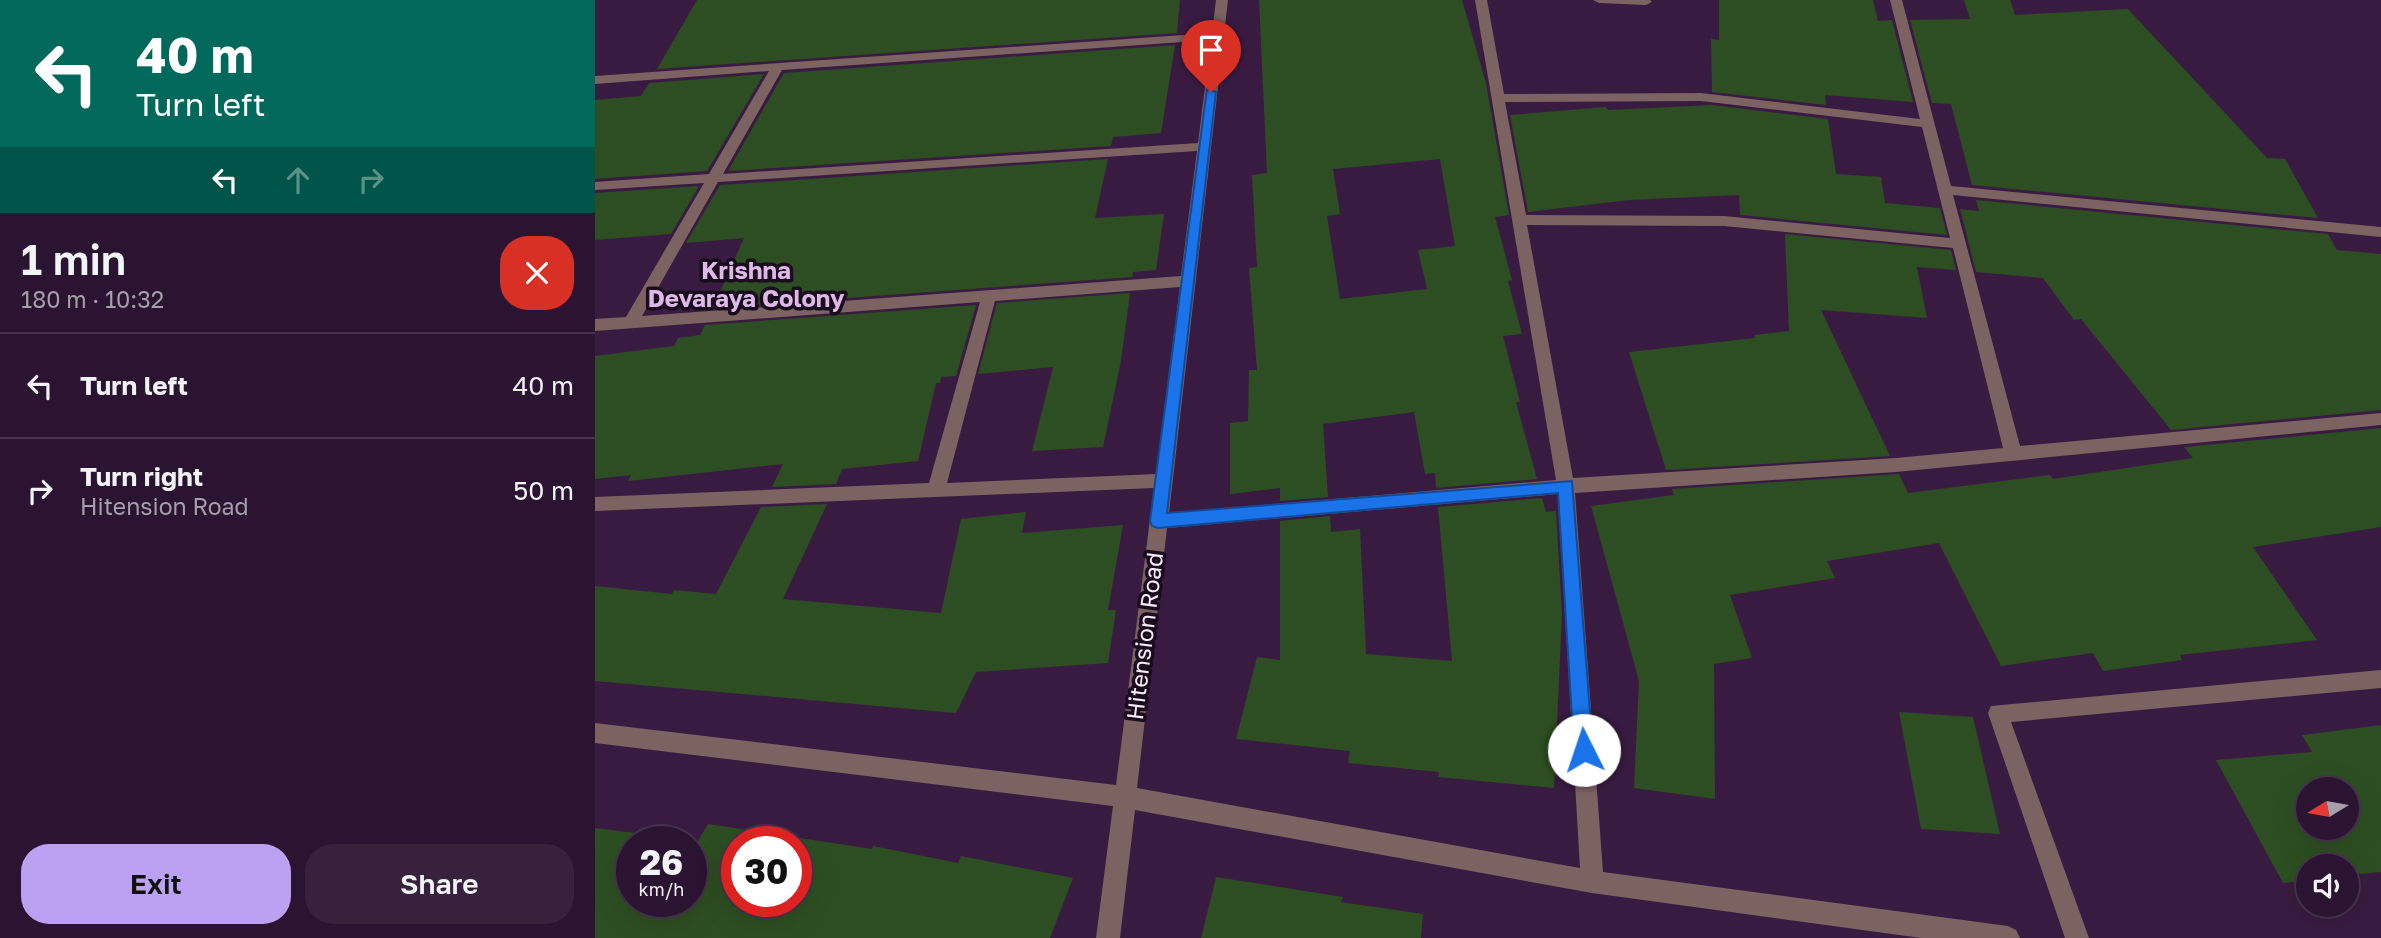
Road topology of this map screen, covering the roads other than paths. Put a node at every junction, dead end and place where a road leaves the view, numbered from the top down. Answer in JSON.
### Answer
{"nodes":[{"id":1,"x":1222,"y":0,"type":"edge"},
{"id":2,"x":1481,"y":0,"type":"edge"},
{"id":3,"x":1599,"y":0,"type":"edge"},
{"id":4,"x":1895,"y":0,"type":"edge"},
{"id":5,"x":1646,"y":2,"type":"edge"},
{"id":6,"x":1217,"y":37,"type":"junction"},
{"id":7,"x":778,"y":67,"type":"junction"},
{"id":8,"x":595,"y":80,"type":"edge"},
{"id":9,"x":1498,"y":98,"type":"junction"},
{"id":10,"x":1927,"y":124,"type":"junction"},
{"id":11,"x":1204,"y":147,"type":"junction"},
{"id":12,"x":713,"y":178,"type":"junction"},
{"id":13,"x":595,"y":186,"type":"edge"},
{"id":14,"x":1944,"y":190,"type":"junction"},
{"id":15,"x":1519,"y":220,"type":"junction"},
{"id":16,"x":2381,"y":232,"type":"edge"},
{"id":17,"x":1959,"y":244,"type":"junction"},
{"id":18,"x":1188,"y":281,"type":"junction"},
{"id":19,"x":989,"y":295,"type":"junction"},
{"id":20,"x":629,"y":323,"type":"junction"},
{"id":21,"x":595,"y":325,"type":"edge"},
{"id":22,"x":2381,"y":419,"type":"edge"},
{"id":23,"x":2013,"y":452,"type":"junction"},
{"id":24,"x":1163,"y":481,"type":"junction"},
{"id":25,"x":1566,"y":486,"type":"junction"},
{"id":26,"x":936,"y":489,"type":"junction"},
{"id":27,"x":595,"y":504,"type":"edge"},
{"id":28,"x":1158,"y":521,"type":"junction"},
{"id":29,"x":2381,"y":679,"type":"edge"},
{"id":30,"x":595,"y":733,"type":"edge"},
{"id":31,"x":1125,"y":797,"type":"junction"},
{"id":32,"x":1593,"y":883,"type":"junction"},
{"id":33,"x":1108,"y":938,"type":"edge"},
{"id":34,"x":2008,"y":938,"type":"edge"},
{"id":35,"x":2077,"y":938,"type":"edge"}],
"edges":[{"from":1,"to":6,"type":"street","name":"Hitension Road"},
{"from":2,"to":9,"type":"street"},
{"from":3,"to":5,"type":"street"},
{"from":4,"to":10,"type":"street"},
{"from":6,"to":7,"type":"street"},
{"from":6,"to":11,"type":"street","name":"Hitension Road"},
{"from":7,"to":8,"type":"street"},
{"from":7,"to":12,"type":"street"},
{"from":9,"to":10,"type":"street"},
{"from":9,"to":15,"type":"street"},
{"from":10,"to":14,"type":"street"},
{"from":11,"to":12,"type":"street"},
{"from":11,"to":18,"type":"street","name":"Hitension Road"},
{"from":12,"to":13,"type":"street"},
{"from":12,"to":20,"type":"street"},
{"from":14,"to":16,"type":"street"},
{"from":14,"to":17,"type":"street"},
{"from":15,"to":17,"type":"street"},
{"from":15,"to":25,"type":"street"},
{"from":17,"to":23,"type":"street"},
{"from":18,"to":19,"type":"street"},
{"from":18,"to":24,"type":"street","name":"Hitension Road"},
{"from":19,"to":20,"type":"street"},
{"from":19,"to":26,"type":"street"},
{"from":20,"to":21,"type":"street"},
{"from":22,"to":23,"type":"street"},
{"from":23,"to":25,"type":"street"},
{"from":24,"to":26,"type":"street"},
{"from":24,"to":28,"type":"street","name":"Hitension Road"},
{"from":25,"to":28,"type":"street"},
{"from":25,"to":32,"type":"street"},
{"from":26,"to":27,"type":"street"},
{"from":28,"to":31,"type":"street","name":"Hitension Road"},
{"from":29,"to":35,"type":"street"},
{"from":30,"to":31,"type":"street"},
{"from":31,"to":32,"type":"street"},
{"from":31,"to":33,"type":"street","name":"Hitension Road"},
{"from":32,"to":34,"type":"street"}]}
